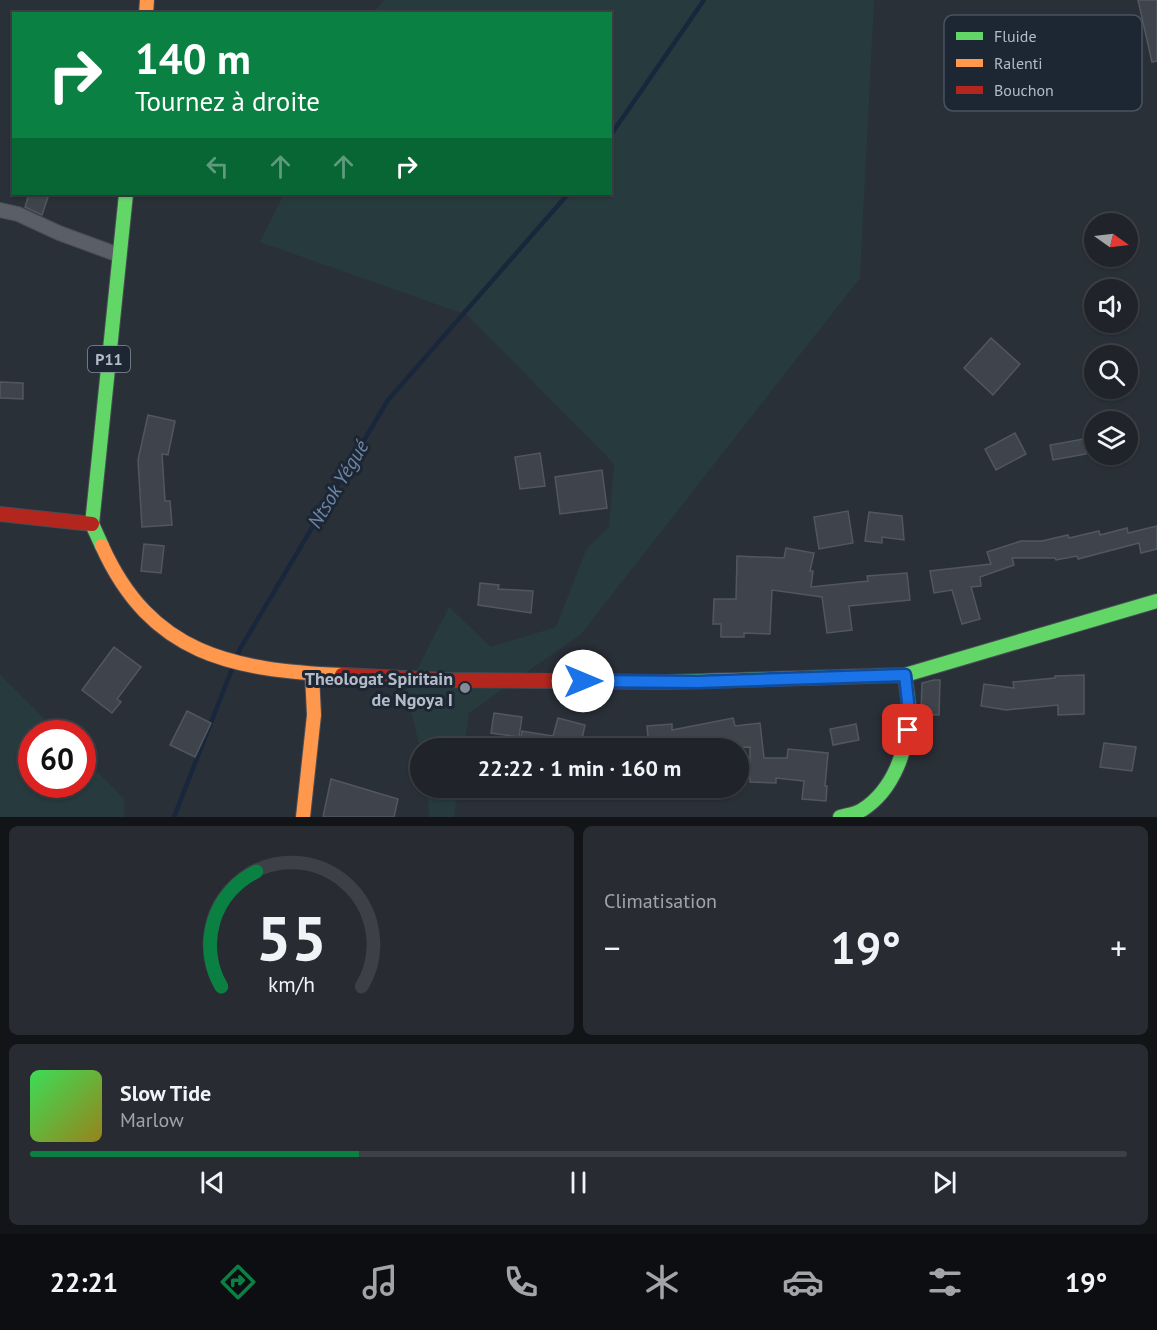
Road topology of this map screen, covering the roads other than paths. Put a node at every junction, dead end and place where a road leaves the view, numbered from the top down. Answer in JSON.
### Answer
{"nodes":[{"id":1,"x":126,"y":195,"type":"edge"},
{"id":2,"x":0,"y":210,"type":"edge"},
{"id":3,"x":119,"y":255,"type":"junction"},
{"id":4,"x":0,"y":514,"type":"edge"},
{"id":5,"x":92,"y":524,"type":"junction"},
{"id":6,"x":1157,"y":601,"type":"edge"},
{"id":7,"x":312,"y":674,"type":"junction"},
{"id":8,"x":905,"y":675,"type":"junction"},
{"id":9,"x":303,"y":817,"type":"edge"},
{"id":10,"x":840,"y":817,"type":"edge"}],
"edges":[{"from":1,"to":3,"type":"main road","number":"P11"},
{"from":2,"to":3,"type":"street"},
{"from":3,"to":5,"type":"main road","number":"P11"},
{"from":4,"to":5,"type":"main road"},
{"from":5,"to":7,"type":"main road"},
{"from":6,"to":8,"type":"main road"},
{"from":7,"to":8,"type":"main road"},
{"from":7,"to":9,"type":"main road"},
{"from":8,"to":10,"type":"main road"}]}
